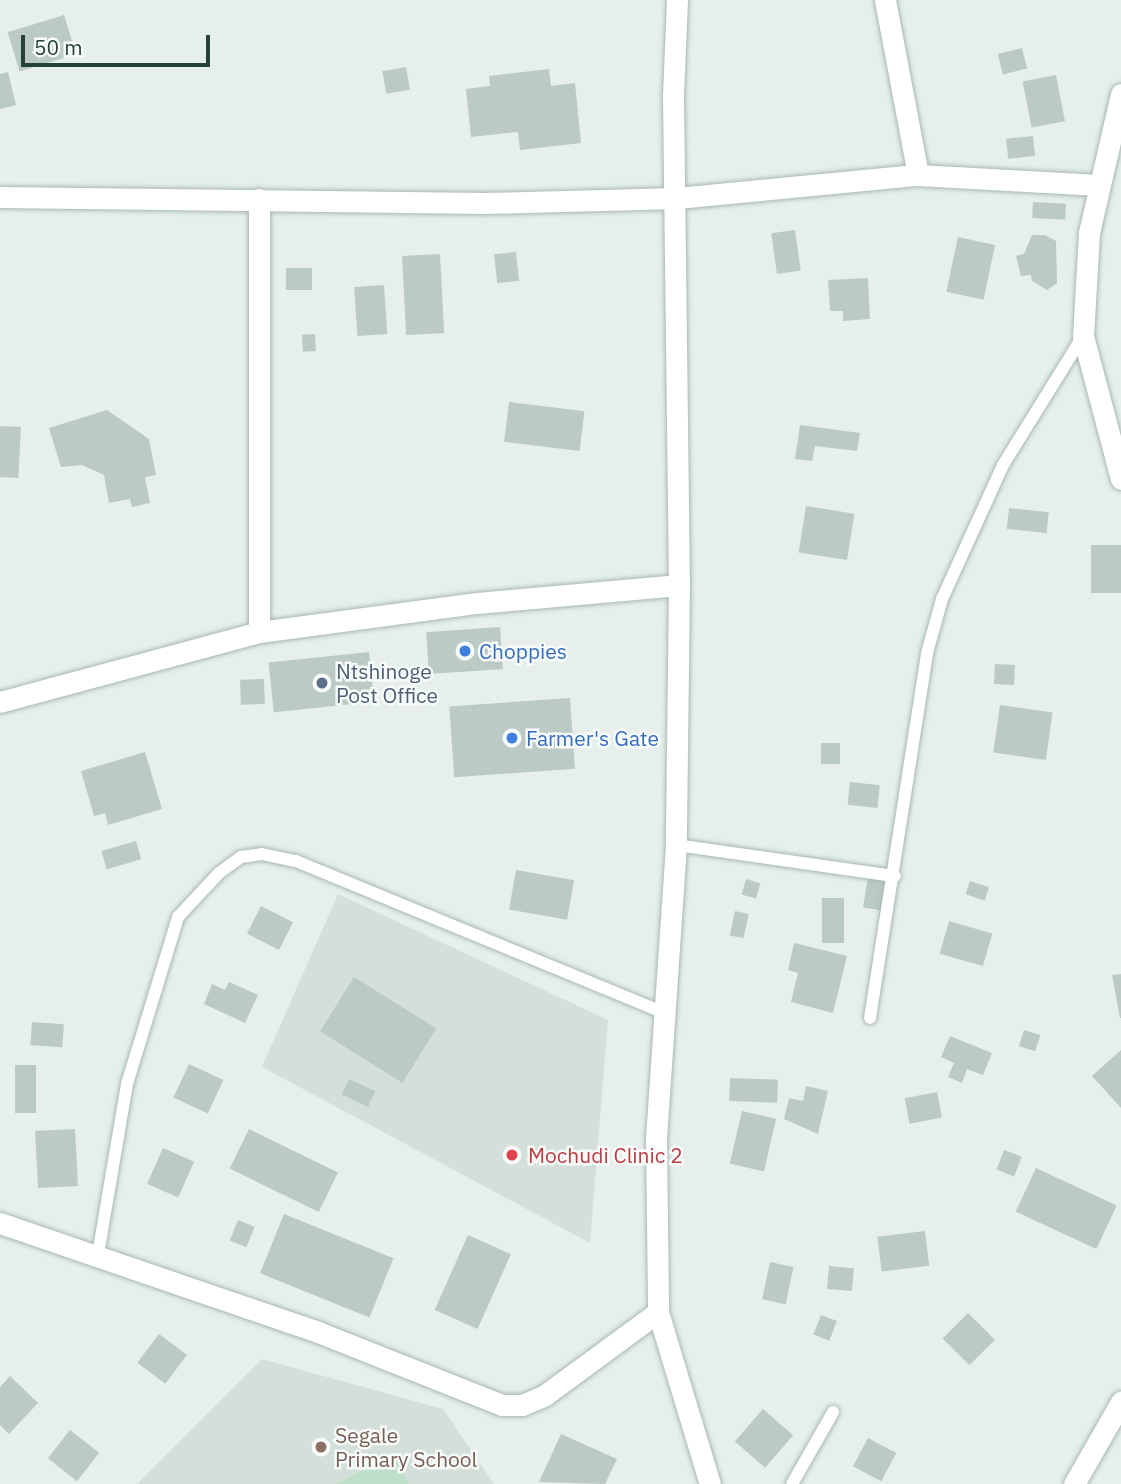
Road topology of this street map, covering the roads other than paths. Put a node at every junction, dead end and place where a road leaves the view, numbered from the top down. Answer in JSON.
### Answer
{"nodes":[{"id":1,"x":677,"y":0,"type":"edge"},
{"id":2,"x":885,"y":0,"type":"edge"},
{"id":3,"x":1121,"y":94,"type":"edge"},
{"id":4,"x":918,"y":175,"type":"junction"},
{"id":5,"x":1099,"y":185,"type":"junction"},
{"id":6,"x":0,"y":197,"type":"edge"},
{"id":7,"x":677,"y":198,"type":"junction"},
{"id":8,"x":259,"y":199,"type":"junction"},
{"id":9,"x":1083,"y":336,"type":"junction"},
{"id":10,"x":1121,"y":479,"type":"edge"},
{"id":11,"x":679,"y":585,"type":"junction"},
{"id":12,"x":259,"y":632,"type":"junction"},
{"id":13,"x":0,"y":702,"type":"edge"},
{"id":14,"x":676,"y":845,"type":"junction"},
{"id":15,"x":895,"y":876,"type":"junction"},
{"id":16,"x":664,"y":1013,"type":"junction"},
{"id":17,"x":870,"y":1018,"type":"dead end"},
{"id":18,"x":0,"y":1223,"type":"edge"},
{"id":19,"x":99,"y":1254,"type":"junction"},
{"id":20,"x":658,"y":1312,"type":"junction"},
{"id":21,"x":1121,"y":1402,"type":"edge"},
{"id":22,"x":834,"y":1412,"type":"dead end"},
{"id":23,"x":710,"y":1484,"type":"edge"},
{"id":24,"x":792,"y":1484,"type":"edge"},
{"id":25,"x":1074,"y":1484,"type":"edge"}],
"edges":[{"from":1,"to":7,"type":"street"},
{"from":2,"to":4,"type":"street"},
{"from":3,"to":5,"type":"street"},
{"from":4,"to":5,"type":"street"},
{"from":4,"to":7,"type":"street"},
{"from":5,"to":9,"type":"street"},
{"from":6,"to":8,"type":"street"},
{"from":7,"to":8,"type":"street"},
{"from":7,"to":11,"type":"street"},
{"from":8,"to":12,"type":"street"},
{"from":9,"to":10,"type":"street"},
{"from":9,"to":15,"type":"lane"},
{"from":11,"to":12,"type":"street"},
{"from":11,"to":14,"type":"street"},
{"from":12,"to":13,"type":"street"},
{"from":14,"to":15,"type":"lane"},
{"from":14,"to":16,"type":"street"},
{"from":15,"to":17,"type":"lane"},
{"from":16,"to":19,"type":"lane"},
{"from":16,"to":20,"type":"street"},
{"from":18,"to":19,"type":"street"},
{"from":19,"to":20,"type":"street"},
{"from":20,"to":23,"type":"street"},
{"from":21,"to":25,"type":"street"},
{"from":22,"to":24,"type":"lane"}]}
